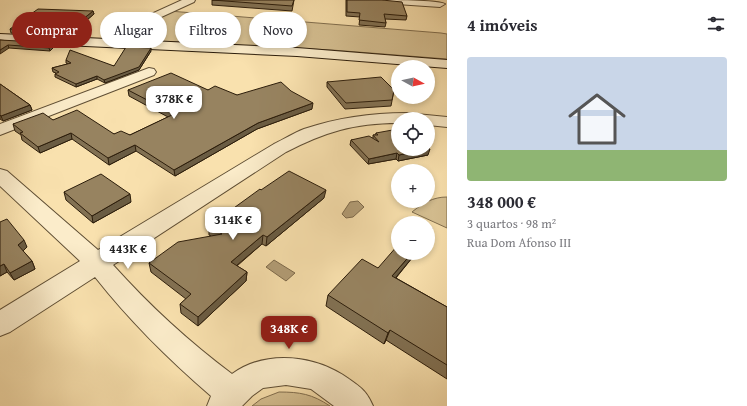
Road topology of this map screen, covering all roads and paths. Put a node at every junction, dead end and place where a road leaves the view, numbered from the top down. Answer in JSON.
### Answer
{"nodes":[{"id":1,"x":190,"y":0,"type":"edge"},
{"id":2,"x":382,"y":0,"type":"edge"},
{"id":3,"x":440,"y":2,"type":"edge"},
{"id":4,"x":164,"y":12,"type":"edge"},
{"id":5,"x":445,"y":14,"type":"dead end"},
{"id":6,"x":0,"y":38,"type":"edge"},
{"id":7,"x":447,"y":64,"type":"edge"},
{"id":8,"x":149,"y":72,"type":"dead end"},
{"id":9,"x":391,"y":119,"type":"edge"},
{"id":10,"x":435,"y":121,"type":"edge"},
{"id":11,"x":447,"y":122,"type":"edge"},
{"id":12,"x":0,"y":130,"type":"edge"},
{"id":13,"x":0,"y":175,"type":"edge"},
{"id":14,"x":97,"y":263,"type":"junction"},
{"id":15,"x":0,"y":324,"type":"edge"},
{"id":16,"x":228,"y":400,"type":"edge"},
{"id":17,"x":357,"y":406,"type":"edge"}],
"edges":[{"from":1,"to":4,"type":"street"},
{"from":2,"to":3,"type":"street"},
{"from":3,"to":5,"type":"street"},
{"from":6,"to":7,"type":"street"},
{"from":8,"to":12,"type":"street"},
{"from":9,"to":14,"type":"street"},
{"from":10,"to":11,"type":"street"},
{"from":13,"to":14,"type":"street"},
{"from":14,"to":15,"type":"street"},
{"from":14,"to":16,"type":"street"},
{"from":16,"to":17,"type":"street"}]}
